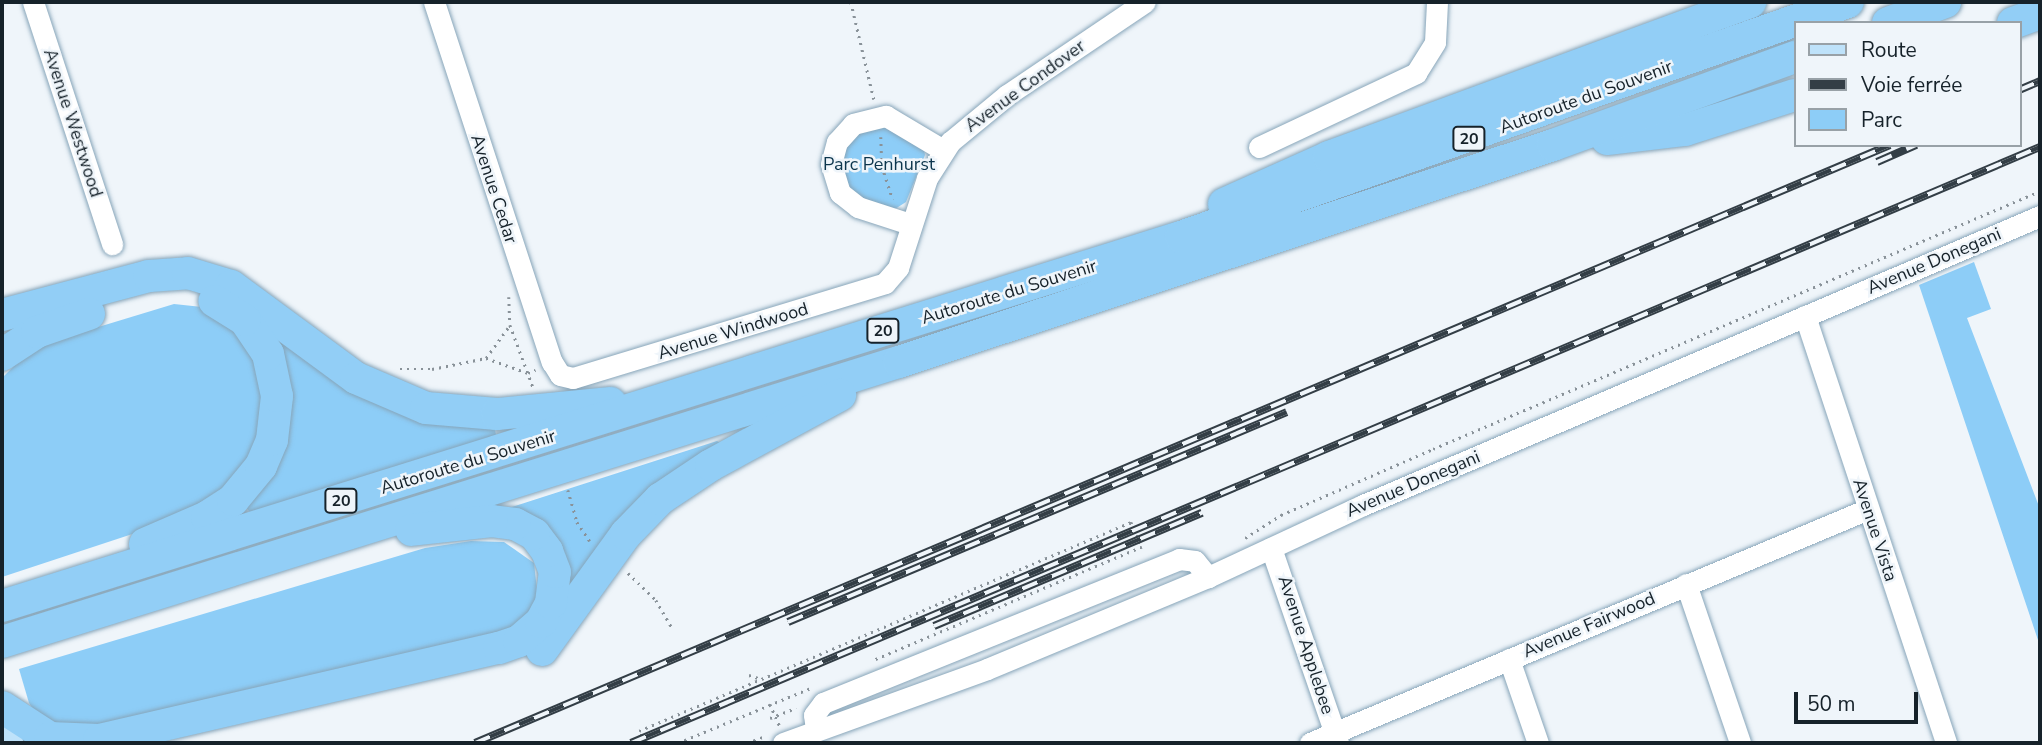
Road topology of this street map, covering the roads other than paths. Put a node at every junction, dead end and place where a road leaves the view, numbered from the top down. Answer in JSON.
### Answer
{"nodes":[{"id":1,"x":33,"y":2,"type":"edge"},
{"id":2,"x":434,"y":2,"type":"edge"},
{"id":3,"x":1145,"y":2,"type":"edge"},
{"id":4,"x":1437,"y":2,"type":"edge"},
{"id":5,"x":1750,"y":2,"type":"edge"},
{"id":6,"x":1848,"y":2,"type":"edge"},
{"id":7,"x":1945,"y":2,"type":"edge"},
{"id":8,"x":2040,"y":13,"type":"edge"},
{"id":9,"x":1794,"y":21,"type":"edge"},
{"id":10,"x":1795,"y":21,"type":"edge"},
{"id":11,"x":1893,"y":21,"type":"edge"},
{"id":12,"x":2018,"y":21,"type":"edge"},
{"id":13,"x":1794,"y":57,"type":"edge"},
{"id":14,"x":1794,"y":95,"type":"edge"},
{"id":15,"x":1553,"y":145,"type":"junction"},
{"id":16,"x":1259,"y":147,"type":"dead end"},
{"id":17,"x":943,"y":150,"type":"junction"},
{"id":18,"x":2040,"y":216,"type":"edge"},
{"id":19,"x":910,"y":224,"type":"junction"},
{"id":20,"x":112,"y":244,"type":"dead end"},
{"id":21,"x":898,"y":268,"type":"joint"},
{"id":22,"x":1086,"y":268,"type":"junction"},
{"id":23,"x":2,"y":315,"type":"edge"},
{"id":24,"x":1805,"y":316,"type":"junction"},
{"id":25,"x":2,"y":355,"type":"edge"},
{"id":26,"x":900,"y":362,"type":"junction"},
{"id":27,"x":560,"y":375,"type":"joint"},
{"id":28,"x":680,"y":395,"type":"junction"},
{"id":29,"x":1868,"y":509,"type":"junction"},
{"id":30,"x":330,"y":540,"type":"junction"},
{"id":31,"x":1271,"y":548,"type":"junction"},
{"id":32,"x":1686,"y":584,"type":"junction"},
{"id":33,"x":2,"y":606,"type":"edge"},
{"id":34,"x":2,"y":642,"type":"edge"},
{"id":35,"x":1509,"y":659,"type":"junction"},
{"id":36,"x":2,"y":707,"type":"edge"},
{"id":37,"x":2,"y":716,"type":"edge"},
{"id":38,"x":782,"y":736,"type":"edge"},
{"id":39,"x":1337,"y":738,"type":"edge"},
{"id":40,"x":10,"y":743,"type":"edge"},
{"id":41,"x":168,"y":743,"type":"edge"},
{"id":42,"x":1310,"y":743,"type":"edge"},
{"id":43,"x":1538,"y":743,"type":"edge"},
{"id":44,"x":1740,"y":743,"type":"edge"},
{"id":45,"x":1947,"y":743,"type":"edge"}],
"edges":[{"from":1,"to":20,"type":"street","name":"Avenue Westwood"},
{"from":2,"to":27,"type":"street","name":"Avenue Cedar"},
{"from":3,"to":17,"type":"street","name":"Avenue Condover"},
{"from":4,"to":16,"type":"street"},
{"from":5,"to":22,"type":"highway"},
{"from":6,"to":10,"type":"highway","name":"Autoroute du Souvenir","number":"20"},
{"from":7,"to":11,"type":"highway"},
{"from":8,"to":12,"type":"highway"},
{"from":9,"to":22,"type":"highway","name":"Autoroute du Souvenir","number":"20"},
{"from":13,"to":15,"type":"highway","name":"Autoroute du Souvenir","number":"20"},
{"from":14,"to":15,"type":"highway"},
{"from":15,"to":26,"type":"highway","name":"Autoroute du Souvenir","number":"20"},
{"from":17,"to":19,"type":"street","name":"Avenue Condover"},
{"from":17,"to":19,"type":"street"},
{"from":18,"to":24,"type":"street","name":"Avenue Donegani"},
{"from":19,"to":21,"type":"street","name":"Avenue Condover"},
{"from":21,"to":27,"type":"street","name":"Avenue Windwood"},
{"from":22,"to":28,"type":"highway","name":"Autoroute du Souvenir","number":"20"},
{"from":23,"to":28,"type":"highway"},
{"from":24,"to":29,"type":"street","name":"Avenue Vista"},
{"from":24,"to":31,"type":"street","name":"Avenue Donegani"},
{"from":25,"to":33,"type":"highway"},
{"from":26,"to":30,"type":"highway","name":"Autoroute du Souvenir","number":"20"},
{"from":26,"to":41,"type":"highway"},
{"from":28,"to":33,"type":"highway","name":"Autoroute du Souvenir","number":"20"},
{"from":29,"to":32,"type":"street","name":"Avenue Fairwood"},
{"from":29,"to":45,"type":"street","name":"Avenue Vista"},
{"from":30,"to":34,"type":"highway","name":"Autoroute du Souvenir","number":"20"},
{"from":30,"to":36,"type":"highway"},
{"from":31,"to":38,"type":"street","name":"Avenue Donegani"},
{"from":31,"to":39,"type":"street","name":"Avenue Applebee"},
{"from":32,"to":35,"type":"street","name":"Avenue Fairwood"},
{"from":32,"to":44,"type":"street"},
{"from":35,"to":39,"type":"street","name":"Avenue Fairwood"},
{"from":35,"to":43,"type":"street"},
{"from":37,"to":40,"type":"main road"},
{"from":39,"to":42,"type":"street","name":"Avenue Fairwood"}]}
